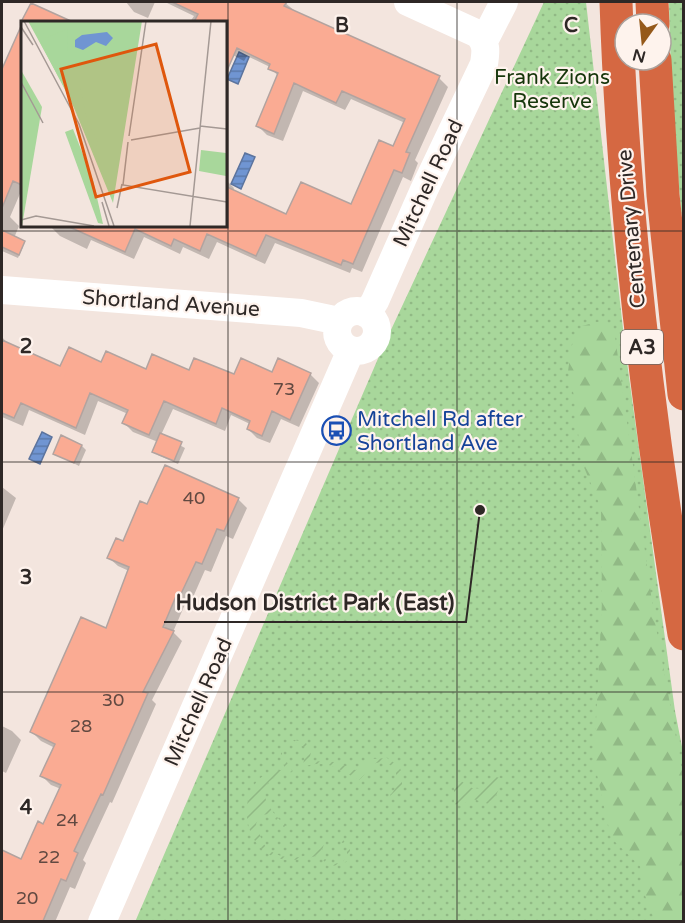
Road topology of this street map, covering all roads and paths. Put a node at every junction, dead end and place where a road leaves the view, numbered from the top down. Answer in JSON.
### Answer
{"nodes":[{"id":1,"x":408,"y":2,"type":"edge"},
{"id":2,"x":504,"y":2,"type":"edge"},
{"id":3,"x":616,"y":2,"type":"edge"},
{"id":4,"x":485,"y":46,"type":"junction"},
{"id":5,"x":656,"y":72,"type":"edge"},
{"id":6,"x":2,"y":290,"type":"edge"},
{"id":7,"x":367,"y":314,"type":"junction"},
{"id":8,"x":339,"y":321,"type":"junction"},
{"id":9,"x":351,"y":350,"type":"junction"},
{"id":10,"x":684,"y":394,"type":"edge"},
{"id":11,"x":684,"y":634,"type":"edge"},
{"id":12,"x":102,"y":921,"type":"edge"}],
"edges":[{"from":1,"to":4,"type":"street"},
{"from":2,"to":4,"type":"street","name":"Mitchell Road"},
{"from":3,"to":11,"type":"highway","name":"Centenary Drive","number":"A3"},
{"from":4,"to":7,"type":"street","name":"Mitchell Road"},
{"from":5,"to":10,"type":"highway","name":"Centenary Drive","number":"A3"},
{"from":6,"to":8,"type":"street","name":"Shortland Avenue"},
{"from":7,"to":8,"type":"street"},
{"from":7,"to":9,"type":"street"},
{"from":8,"to":9,"type":"street"},
{"from":9,"to":12,"type":"street","name":"Mitchell Road"}]}
